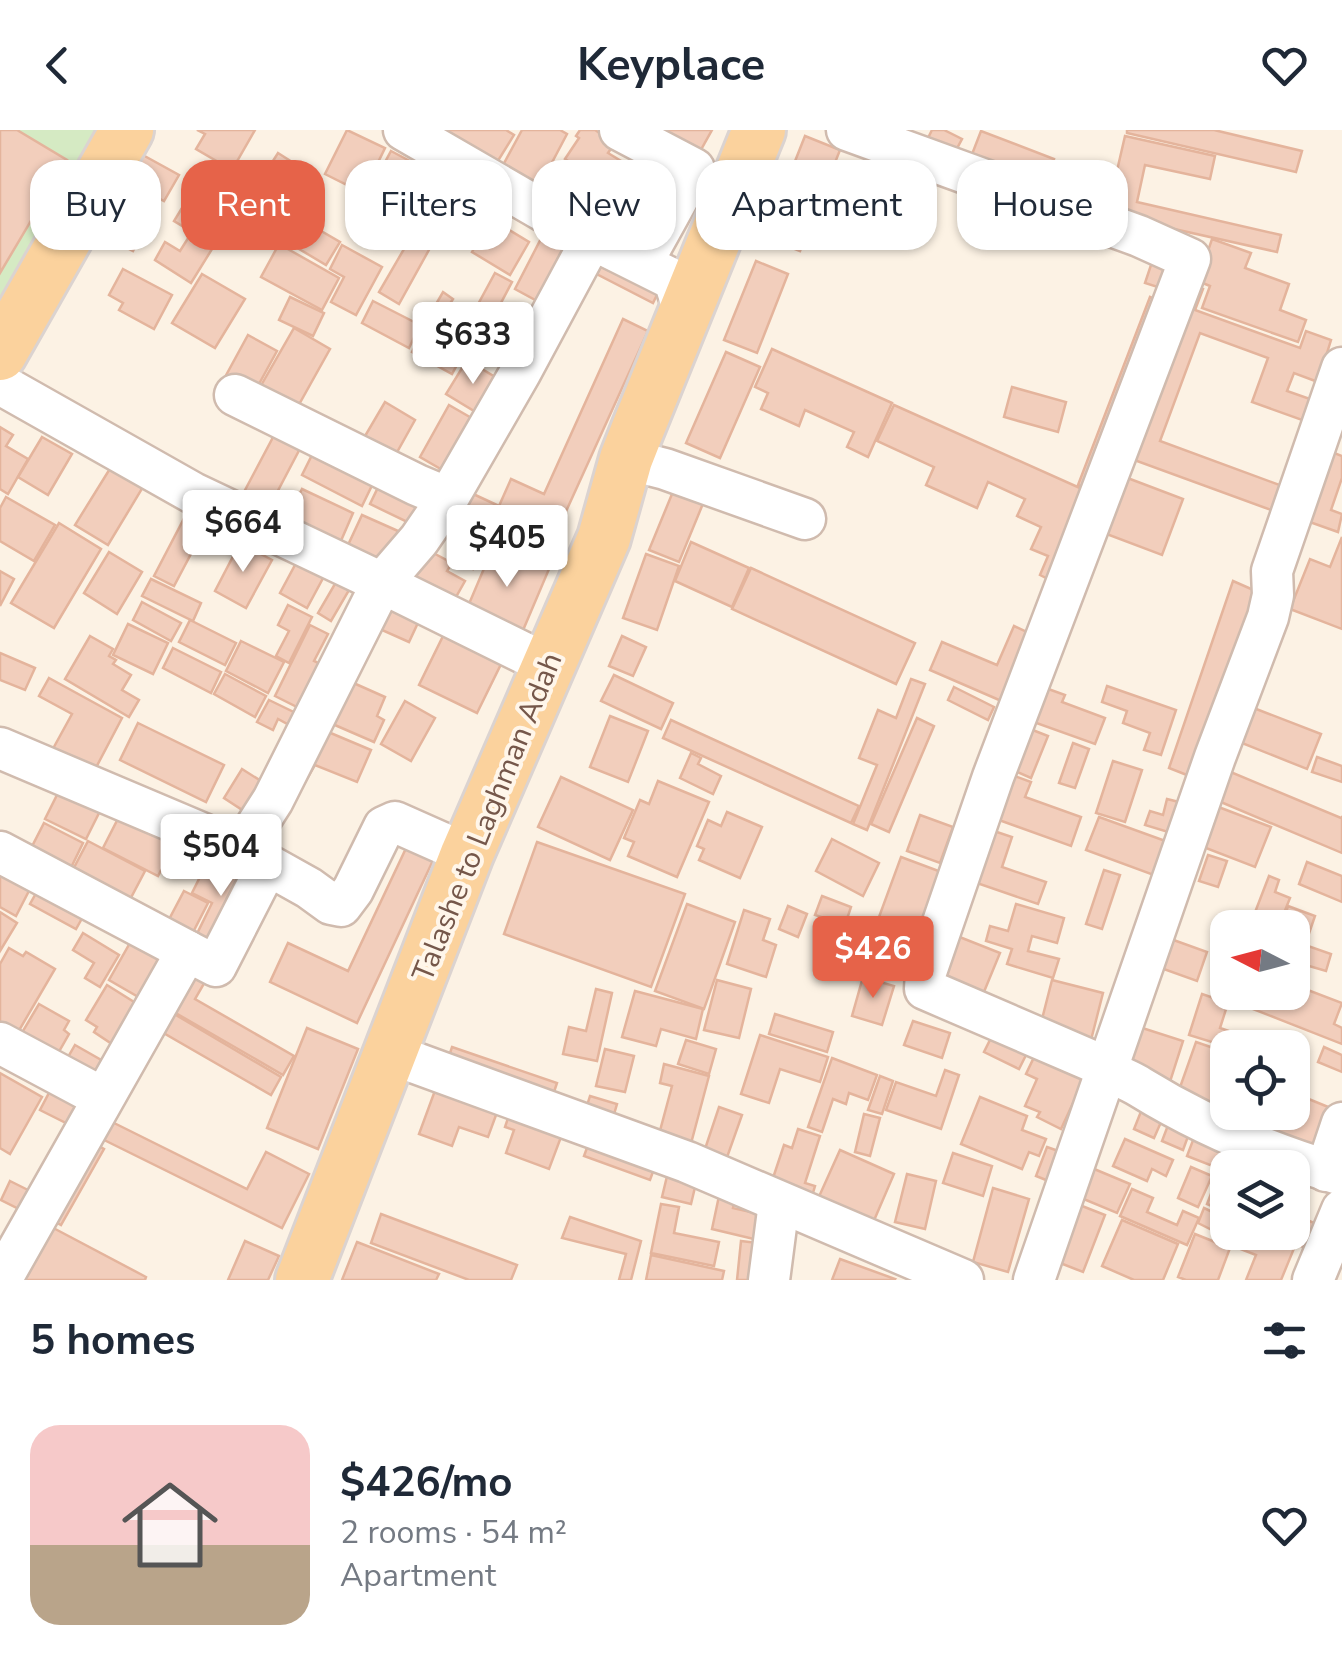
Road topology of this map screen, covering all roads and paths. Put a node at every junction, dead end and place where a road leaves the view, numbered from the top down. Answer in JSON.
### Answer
{"nodes":[{"id":1,"x":126,"y":130,"type":"edge"},
{"id":2,"x":404,"y":130,"type":"edge"},
{"id":3,"x":620,"y":130,"type":"edge"},
{"id":4,"x":760,"y":130,"type":"edge"},
{"id":5,"x":847,"y":130,"type":"edge"},
{"id":6,"x":676,"y":160,"type":"edge"},
{"id":7,"x":676,"y":160,"type":"edge"},
{"id":8,"x":676,"y":202,"type":"edge"},
{"id":9,"x":532,"y":204,"type":"edge"},
{"id":10,"x":586,"y":250,"type":"edge"},
{"id":11,"x":615,"y":250,"type":"edge"},
{"id":12,"x":616,"y":250,"type":"edge"},
{"id":13,"x":649,"y":250,"type":"edge"},
{"id":14,"x":684,"y":316,"type":"junction"},
{"id":15,"x":0,"y":354,"type":"edge"},
{"id":16,"x":1342,"y":368,"type":"edge"},
{"id":17,"x":0,"y":384,"type":"edge"},
{"id":18,"x":235,"y":394,"type":"dead end"},
{"id":19,"x":626,"y":459,"type":"junction"},
{"id":20,"x":448,"y":498,"type":"junction"},
{"id":21,"x":805,"y":519,"type":"dead end"},
{"id":22,"x":382,"y":583,"type":"junction"},
{"id":23,"x":526,"y":654,"type":"dead end"},
{"id":24,"x":0,"y":748,"type":"edge"},
{"id":25,"x":240,"y":850,"type":"junction"},
{"id":26,"x":0,"y":852,"type":"edge"},
{"id":27,"x":467,"y":854,"type":"junction"},
{"id":28,"x":187,"y":950,"type":"junction"},
{"id":29,"x":0,"y":1043,"type":"edge"},
{"id":30,"x":390,"y":1054,"type":"junction"},
{"id":31,"x":1107,"y":1071,"type":"junction"},
{"id":32,"x":103,"y":1098,"type":"junction"},
{"id":33,"x":1342,"y":1123,"type":"edge"},
{"id":34,"x":1334,"y":1173,"type":"edge"},
{"id":35,"x":779,"y":1202,"type":"junction"},
{"id":36,"x":1342,"y":1210,"type":"edge"},
{"id":37,"x":1,"y":1280,"type":"edge"},
{"id":38,"x":302,"y":1280,"type":"edge"},
{"id":39,"x":770,"y":1280,"type":"edge"},
{"id":40,"x":963,"y":1280,"type":"edge"},
{"id":41,"x":1034,"y":1280,"type":"edge"},
{"id":42,"x":1313,"y":1280,"type":"edge"}],
"edges":[{"from":1,"to":15,"type":"main road"},
{"from":2,"to":9,"type":"street"},
{"from":3,"to":7,"type":"street"},
{"from":4,"to":14,"type":"main road","name":"Talashe to Laghman Adah"},
{"from":5,"to":31,"type":"street"},
{"from":6,"to":8,"type":"street"},
{"from":10,"to":20,"type":"street"},
{"from":11,"to":14,"type":"street"},
{"from":12,"to":13,"type":"street"},
{"from":14,"to":19,"type":"main road","name":"Talashe to Laghman Adah"},
{"from":16,"to":31,"type":"street"},
{"from":17,"to":22,"type":"street"},
{"from":18,"to":20,"type":"street"},
{"from":19,"to":21,"type":"street"},
{"from":19,"to":27,"type":"main road","name":"Talashe to Laghman Adah"},
{"from":20,"to":22,"type":"street"},
{"from":22,"to":23,"type":"street"},
{"from":22,"to":25,"type":"street"},
{"from":24,"to":25,"type":"street"},
{"from":25,"to":27,"type":"street"},
{"from":25,"to":28,"type":"street"},
{"from":26,"to":28,"type":"street"},
{"from":27,"to":30,"type":"main road","name":"Talashe to Laghman Adah"},
{"from":28,"to":32,"type":"street"},
{"from":29,"to":32,"type":"street"},
{"from":30,"to":35,"type":"street"},
{"from":30,"to":38,"type":"main road","name":"Talashe to Laghman Adah"},
{"from":31,"to":34,"type":"street"},
{"from":31,"to":41,"type":"street"},
{"from":32,"to":37,"type":"street"},
{"from":33,"to":34,"type":"street"},
{"from":35,"to":39,"type":"street"},
{"from":35,"to":40,"type":"street"},
{"from":36,"to":42,"type":"street"}]}
